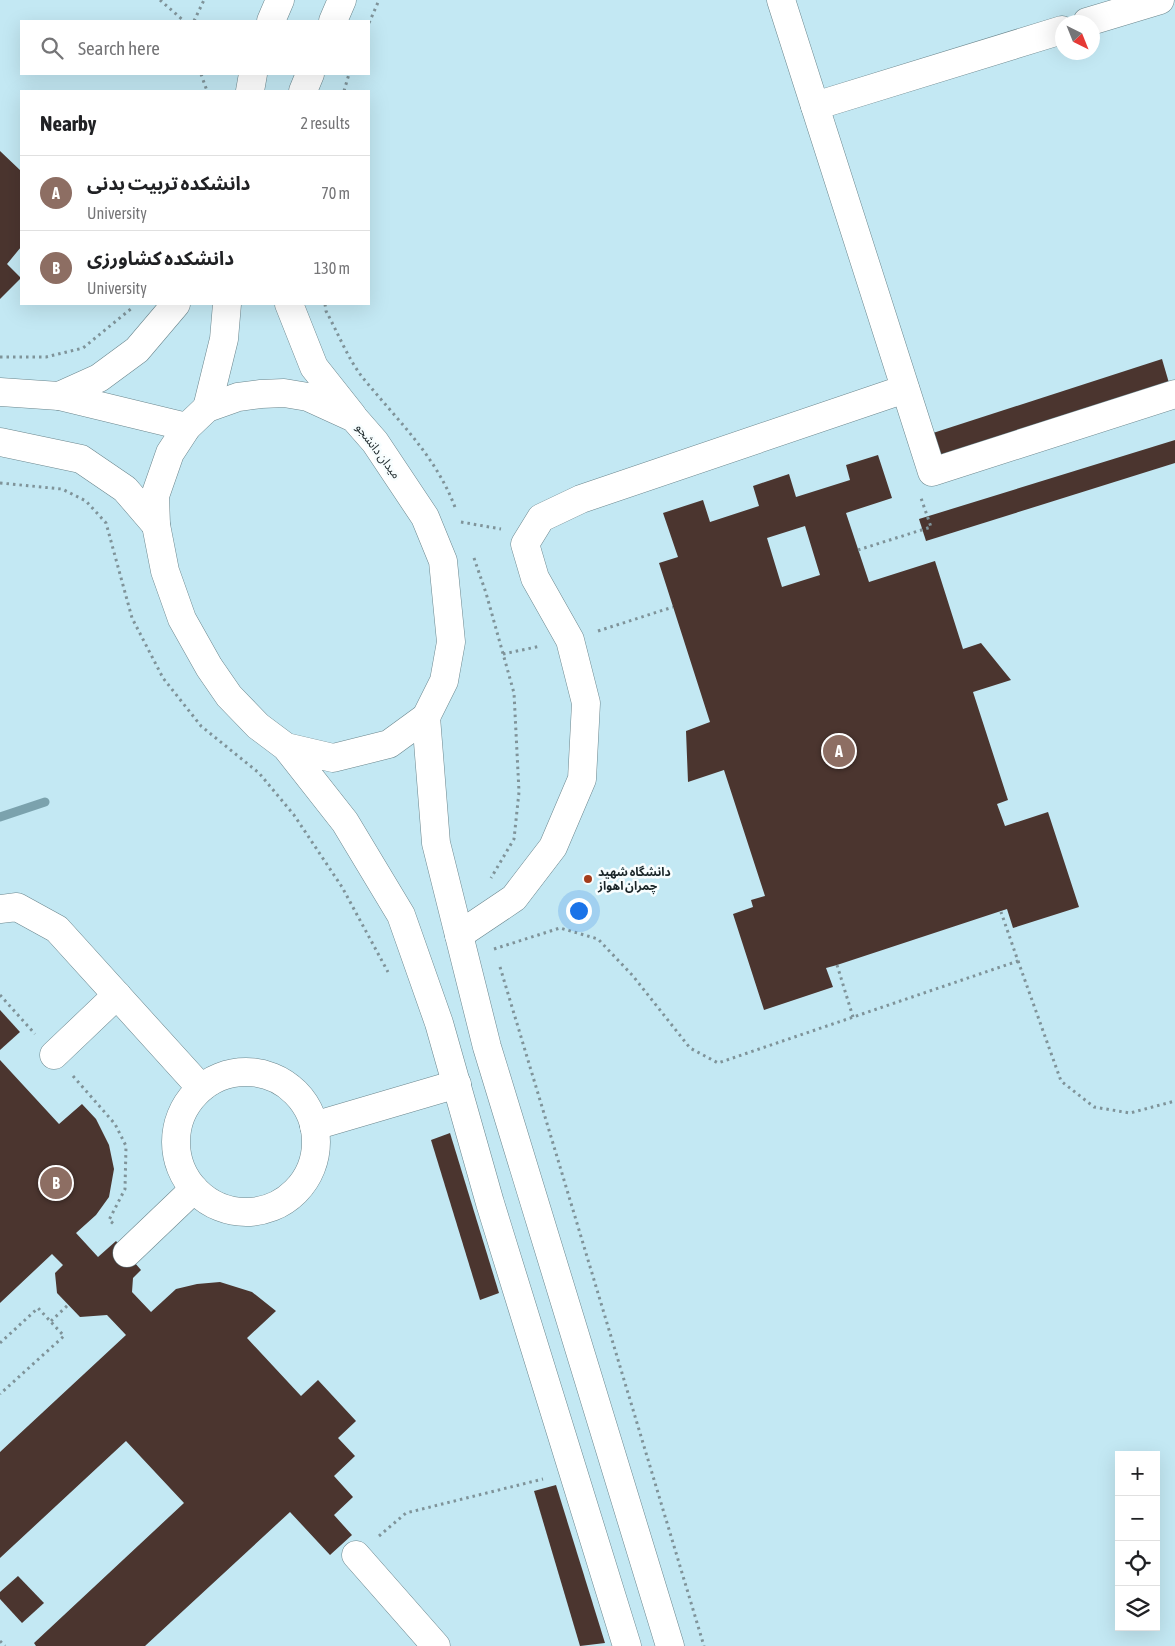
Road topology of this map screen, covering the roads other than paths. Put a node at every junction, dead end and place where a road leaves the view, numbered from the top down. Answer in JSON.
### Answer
{"nodes":[{"id":1,"x":280,"y":0,"type":"edge"},
{"id":2,"x":342,"y":0,"type":"edge"},
{"id":3,"x":781,"y":0,"type":"edge"},
{"id":4,"x":1160,"y":0,"type":"edge"},
{"id":5,"x":1100,"y":18,"type":"edge"},
{"id":6,"x":271,"y":20,"type":"edge"},
{"id":7,"x":333,"y":20,"type":"edge"},
{"id":8,"x":1055,"y":32,"type":"edge"},
{"id":9,"x":253,"y":75,"type":"edge"},
{"id":10,"x":310,"y":75,"type":"edge"},
{"id":11,"x":250,"y":90,"type":"edge"},
{"id":12,"x":303,"y":90,"type":"edge"},
{"id":13,"x":814,"y":106,"type":"junction"},
{"id":14,"x":175,"y":305,"type":"edge"},
{"id":15,"x":228,"y":305,"type":"edge"},
{"id":16,"x":289,"y":305,"type":"edge"},
{"id":17,"x":905,"y":388,"type":"junction"},
{"id":18,"x":0,"y":392,"type":"edge"},
{"id":19,"x":1175,"y":394,"type":"edge"},
{"id":20,"x":59,"y":396,"type":"junction"},
{"id":21,"x":207,"y":408,"type":"junction"},
{"id":22,"x":354,"y":418,"type":"junction"},
{"id":23,"x":187,"y":427,"type":"junction"},
{"id":24,"x":0,"y":442,"type":"edge"},
{"id":25,"x":156,"y":525,"type":"junction"},
{"id":26,"x":426,"y":716,"type":"junction"},
{"id":27,"x":286,"y":747,"type":"junction"},
{"id":28,"x":0,"y":909,"type":"edge"},
{"id":29,"x":459,"y":935,"type":"junction"},
{"id":30,"x":117,"y":995,"type":"junction"},
{"id":31,"x":54,"y":1055,"type":"road end"},
{"id":32,"x":456,"y":1084,"type":"junction"},
{"id":33,"x":201,"y":1088,"type":"junction"},
{"id":34,"x":314,"y":1126,"type":"junction"},
{"id":35,"x":194,"y":1189,"type":"junction"},
{"id":36,"x":130,"y":1249,"type":"road end"},
{"id":37,"x":356,"y":1555,"type":"road end"},
{"id":38,"x":436,"y":1646,"type":"edge"},
{"id":39,"x":627,"y":1646,"type":"edge"},
{"id":40,"x":670,"y":1646,"type":"edge"}],
"edges":[{"from":1,"to":6,"type":"lane"},
{"from":2,"to":7,"type":"lane"},
{"from":3,"to":13,"type":"lane"},
{"from":4,"to":5,"type":"lane"},
{"from":8,"to":13,"type":"lane"},
{"from":9,"to":11,"type":"lane"},
{"from":10,"to":12,"type":"lane"},
{"from":13,"to":17,"type":"lane"},
{"from":14,"to":20,"type":"lane"},
{"from":15,"to":21,"type":"lane"},
{"from":16,"to":22,"type":"lane"},
{"from":17,"to":19,"type":"lane"},
{"from":17,"to":29,"type":"lane"},
{"from":18,"to":20,"type":"lane"},
{"from":20,"to":23,"type":"lane"},
{"from":21,"to":22,"type":"lane","name":"میدان دانشجو"},
{"from":21,"to":23,"type":"lane","name":"میدان دانشجو"},
{"from":22,"to":26,"type":"lane","name":"میدان دانشجو"},
{"from":23,"to":25,"type":"lane","name":"میدان دانشجو"},
{"from":24,"to":25,"type":"lane"},
{"from":25,"to":27,"type":"lane","name":"میدان دانشجو"},
{"from":26,"to":27,"type":"lane","name":"میدان دانشجو"},
{"from":26,"to":29,"type":"lane"},
{"from":27,"to":32,"type":"lane"},
{"from":28,"to":30,"type":"lane"},
{"from":29,"to":40,"type":"lane"},
{"from":30,"to":31,"type":"lane"},
{"from":30,"to":33,"type":"lane"},
{"from":32,"to":34,"type":"lane"},
{"from":32,"to":39,"type":"lane"},
{"from":33,"to":34,"type":"lane"},
{"from":33,"to":35,"type":"lane"},
{"from":34,"to":35,"type":"lane"},
{"from":35,"to":36,"type":"lane"},
{"from":37,"to":38,"type":"lane"}]}
